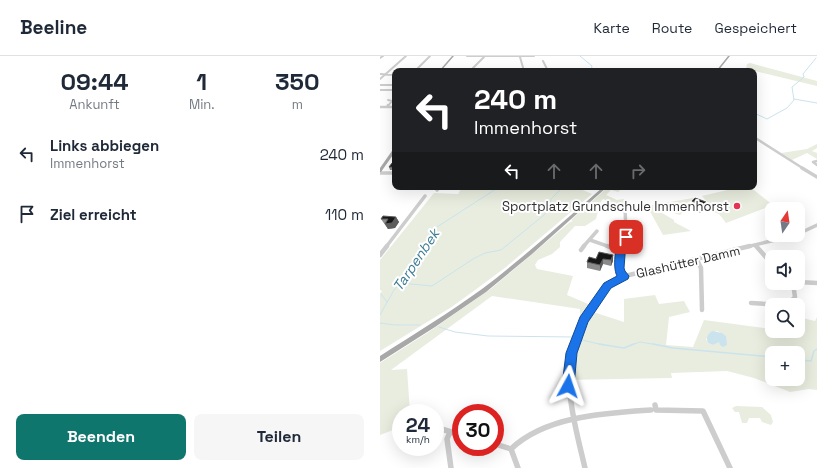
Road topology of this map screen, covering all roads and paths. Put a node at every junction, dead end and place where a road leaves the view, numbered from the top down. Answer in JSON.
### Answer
{"nodes":[{"id":1,"x":383,"y":56,"type":"edge"},
{"id":2,"x":406,"y":56,"type":"edge"},
{"id":3,"x":430,"y":56,"type":"edge"},
{"id":4,"x":453,"y":56,"type":"edge"},
{"id":5,"x":467,"y":56,"type":"edge"},
{"id":6,"x":533,"y":56,"type":"edge"},
{"id":7,"x":729,"y":56,"type":"edge"},
{"id":8,"x":484,"y":57,"type":"junction"},
{"id":9,"x":520,"y":57,"type":"junction"},
{"id":10,"x":380,"y":58,"type":"edge"},
{"id":11,"x":534,"y":60,"type":"dead end"},
{"id":12,"x":544,"y":61,"type":"dead end"},
{"id":13,"x":418,"y":68,"type":"edge"},
{"id":14,"x":443,"y":68,"type":"edge"},
{"id":15,"x":473,"y":68,"type":"edge"},
{"id":16,"x":523,"y":68,"type":"edge"},
{"id":17,"x":546,"y":68,"type":"edge"},
{"id":18,"x":719,"y":68,"type":"edge"},
{"id":19,"x":380,"y":74,"type":"edge"},
{"id":20,"x":384,"y":74,"type":"junction"},
{"id":21,"x":392,"y":75,"type":"edge"},
{"id":22,"x":380,"y":79,"type":"edge"},
{"id":23,"x":380,"y":85,"type":"edge"},
{"id":24,"x":392,"y":85,"type":"edge"},
{"id":25,"x":380,"y":90,"type":"edge"},
{"id":26,"x":392,"y":90,"type":"edge"},
{"id":27,"x":388,"y":100,"type":"dead end"},
{"id":28,"x":380,"y":107,"type":"edge"},
{"id":29,"x":387,"y":107,"type":"junction"},
{"id":30,"x":392,"y":107,"type":"edge"},
{"id":31,"x":757,"y":139,"type":"dead end"},
{"id":32,"x":392,"y":154,"type":"edge"},
{"id":33,"x":817,"y":161,"type":"edge"},
{"id":34,"x":817,"y":165,"type":"edge"},
{"id":35,"x":380,"y":172,"type":"edge"},
{"id":36,"x":392,"y":173,"type":"edge"},
{"id":37,"x":817,"y":178,"type":"edge"},
{"id":38,"x":602,"y":190,"type":"edge"},
{"id":39,"x":425,"y":196,"type":"dead end"},
{"id":40,"x":625,"y":205,"type":"dead end"},
{"id":41,"x":817,"y":225,"type":"edge"},
{"id":42,"x":597,"y":231,"type":"dead end"},
{"id":43,"x":805,"y":231,"type":"edge"},
{"id":44,"x":590,"y":240,"type":"junction"},
{"id":45,"x":771,"y":242,"type":"edge"},
{"id":46,"x":756,"y":246,"type":"junction"},
{"id":47,"x":581,"y":250,"type":"dead end"},
{"id":48,"x":621,"y":251,"type":"junction"},
{"id":49,"x":380,"y":255,"type":"edge"},
{"id":50,"x":765,"y":256,"type":"edge"},
{"id":51,"x":697,"y":260,"type":"junction"},
{"id":52,"x":625,"y":276,"type":"junction"},
{"id":53,"x":805,"y":282,"type":"edge"},
{"id":54,"x":817,"y":282,"type":"edge"},
{"id":55,"x":794,"y":290,"type":"edge"},
{"id":56,"x":751,"y":303,"type":"dead end"},
{"id":57,"x":702,"y":310,"type":"dead end"},
{"id":58,"x":380,"y":359,"type":"edge"},
{"id":59,"x":574,"y":420,"type":"junction"},
{"id":60,"x":444,"y":430,"type":"edge"},
{"id":61,"x":450,"y":432,"type":"joint"},
{"id":62,"x":504,"y":447,"type":"edge"},
{"id":63,"x":511,"y":449,"type":"junction"},
{"id":64,"x":451,"y":468,"type":"edge"},
{"id":65,"x":518,"y":468,"type":"edge"},
{"id":66,"x":585,"y":468,"type":"edge"},
{"id":67,"x":730,"y":468,"type":"edge"}],
"edges":[{"from":1,"to":10,"type":"street"},
{"from":2,"to":20,"type":"street"},
{"from":3,"to":13,"type":"street"},
{"from":4,"to":14,"type":"main road"},
{"from":5,"to":8,"type":"street"},
{"from":6,"to":9,"type":"street"},
{"from":6,"to":11,"type":"street"},
{"from":7,"to":18,"type":"main road"},
{"from":8,"to":9,"type":"street"},
{"from":8,"to":15,"type":"street"},
{"from":9,"to":16,"type":"street"},
{"from":12,"to":17,"type":"street"},
{"from":19,"to":20,"type":"street"},
{"from":20,"to":21,"type":"street"},
{"from":20,"to":22,"type":"street"},
{"from":23,"to":24,"type":"street"},
{"from":25,"to":26,"type":"street"},
{"from":27,"to":29,"type":"street"},
{"from":28,"to":29,"type":"street"},
{"from":29,"to":30,"type":"street"},
{"from":31,"to":37,"type":"street"},
{"from":32,"to":35,"type":"main road"},
{"from":33,"to":34,"type":"street"},
{"from":35,"to":36,"type":"street"},
{"from":38,"to":58,"type":"main road"},
{"from":39,"to":49,"type":"street"},
{"from":40,"to":48,"type":"street"},
{"from":41,"to":43,"type":"street","name":"Glashütter Damm"},
{"from":42,"to":44,"type":"street"},
{"from":44,"to":47,"type":"street"},
{"from":44,"to":48,"type":"street"},
{"from":45,"to":46,"type":"street","name":"Glashütter Damm"},
{"from":46,"to":50,"type":"street"},
{"from":46,"to":51,"type":"street","name":"Glashütter Damm"},
{"from":48,"to":52,"type":"street"},
{"from":51,"to":52,"type":"street","name":"Glashütter Damm"},
{"from":51,"to":57,"type":"street"},
{"from":52,"to":59,"type":"street","name":"Glashütter Damm"},
{"from":53,"to":54,"type":"street"},
{"from":55,"to":56,"type":"street"},
{"from":59,"to":63,"type":"street"},
{"from":59,"to":66,"type":"street","name":"Glashütter Damm"},
{"from":59,"to":67,"type":"street"},
{"from":60,"to":61,"type":"street"},
{"from":61,"to":64,"type":"street"},
{"from":62,"to":63,"type":"street"},
{"from":63,"to":65,"type":"street"}]}
